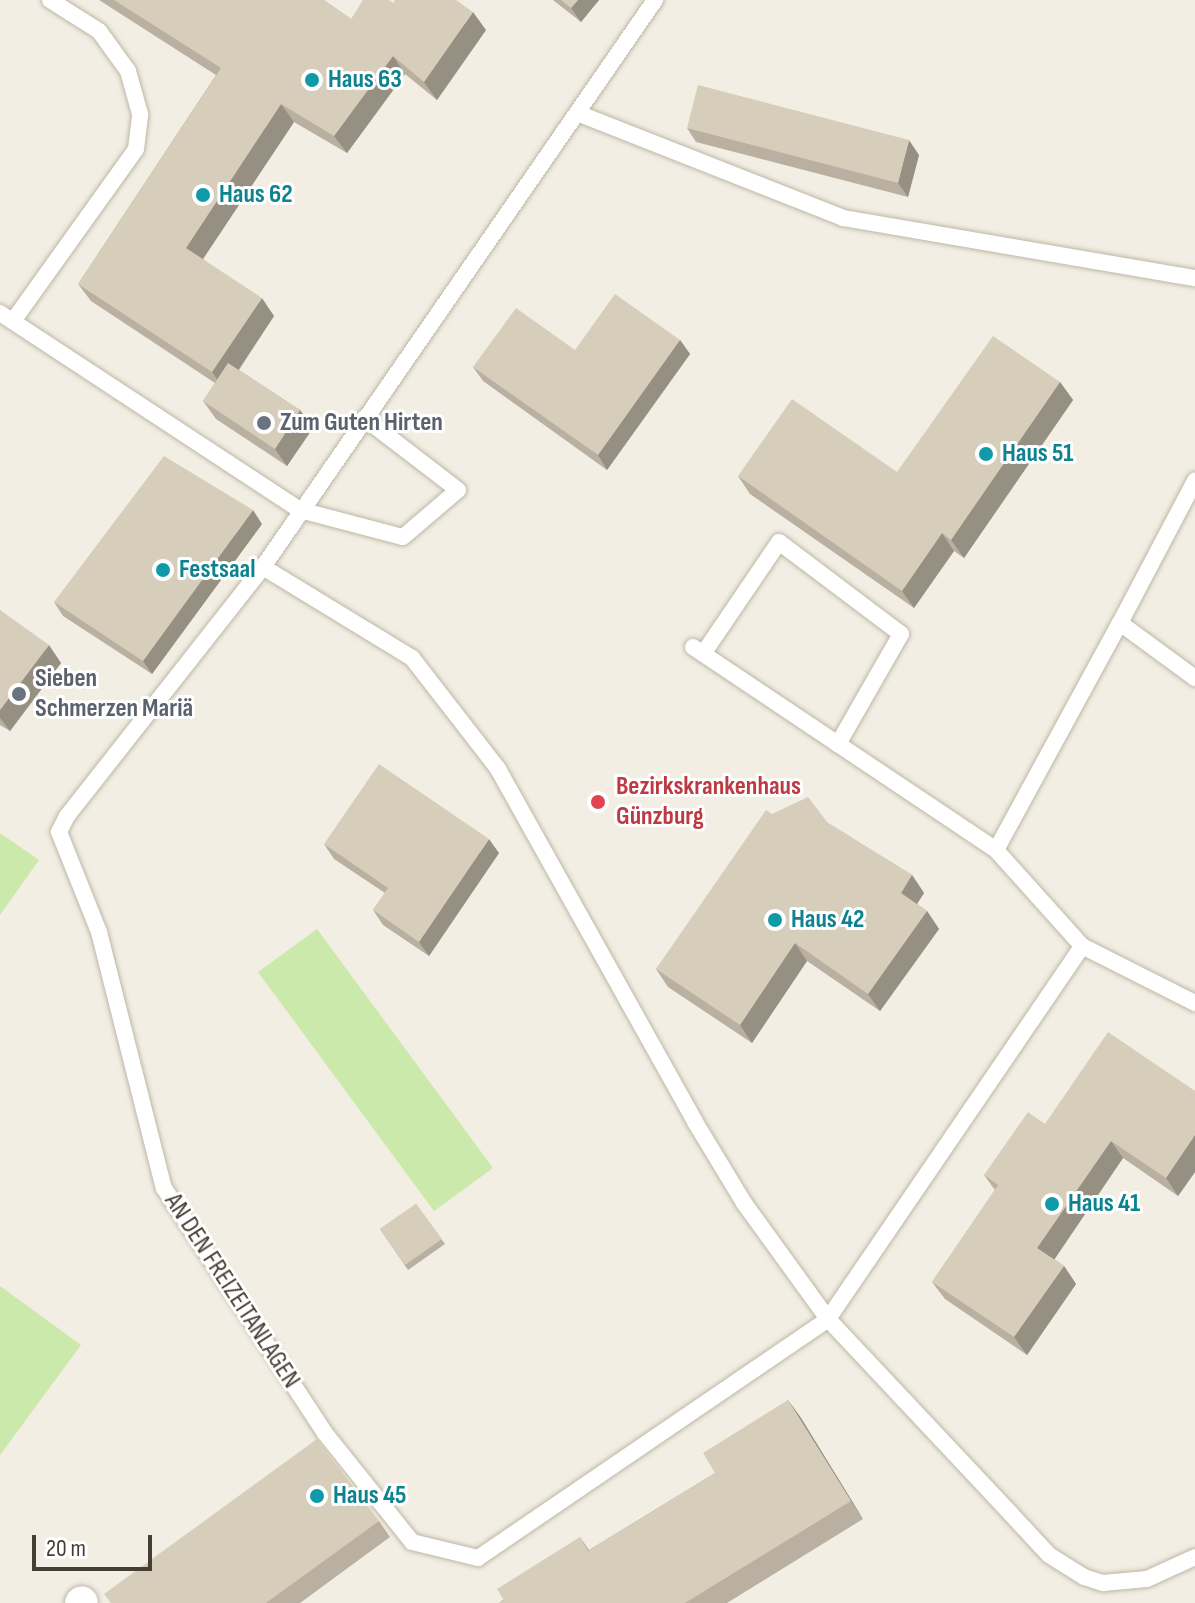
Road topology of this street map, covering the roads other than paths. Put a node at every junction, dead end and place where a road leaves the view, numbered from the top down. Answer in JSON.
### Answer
{"nodes":[{"id":1,"x":50,"y":0,"type":"edge"},
{"id":2,"x":655,"y":0,"type":"edge"},
{"id":3,"x":577,"y":113,"type":"junction"},
{"id":4,"x":1195,"y":278,"type":"edge"},
{"id":5,"x":6,"y":317,"type":"edge"},
{"id":6,"x":364,"y":418,"type":"junction"},
{"id":7,"x":1195,"y":481,"type":"edge"},
{"id":8,"x":300,"y":510,"type":"junction"},
{"id":9,"x":263,"y":567,"type":"junction"},
{"id":10,"x":1120,"y":623,"type":"junction"},
{"id":11,"x":1195,"y":678,"type":"edge"},
{"id":12,"x":838,"y":744,"type":"junction"},
{"id":13,"x":996,"y":850,"type":"junction"},
{"id":14,"x":1082,"y":946,"type":"junction"},
{"id":15,"x":1195,"y":1003,"type":"edge"},
{"id":16,"x":828,"y":1319,"type":"junction"},
{"id":17,"x":1195,"y":1557,"type":"edge"}],
"edges":[{"from":1,"to":5,"type":"lane"},
{"from":2,"to":3,"type":"lane","name":"AN DEN FREIZEITANLAGEN"},
{"from":3,"to":4,"type":"lane"},
{"from":3,"to":6,"type":"lane","name":"AN DEN FREIZEITANLAGEN"},
{"from":5,"to":8,"type":"lane"},
{"from":6,"to":8,"type":"lane","name":"AN DEN FREIZEITANLAGEN"},
{"from":6,"to":8,"type":"lane"},
{"from":7,"to":10,"type":"lane"},
{"from":8,"to":9,"type":"lane","name":"AN DEN FREIZEITANLAGEN"},
{"from":9,"to":16,"type":"lane"},
{"from":9,"to":16,"type":"lane","name":"AN DEN FREIZEITANLAGEN"},
{"from":10,"to":11,"type":"lane"},
{"from":10,"to":13,"type":"lane"},
{"from":12,"to":12,"type":"lane"},
{"from":12,"to":13,"type":"lane"},
{"from":13,"to":14,"type":"lane"},
{"from":14,"to":15,"type":"lane"},
{"from":14,"to":16,"type":"lane"},
{"from":16,"to":17,"type":"lane"}]}
